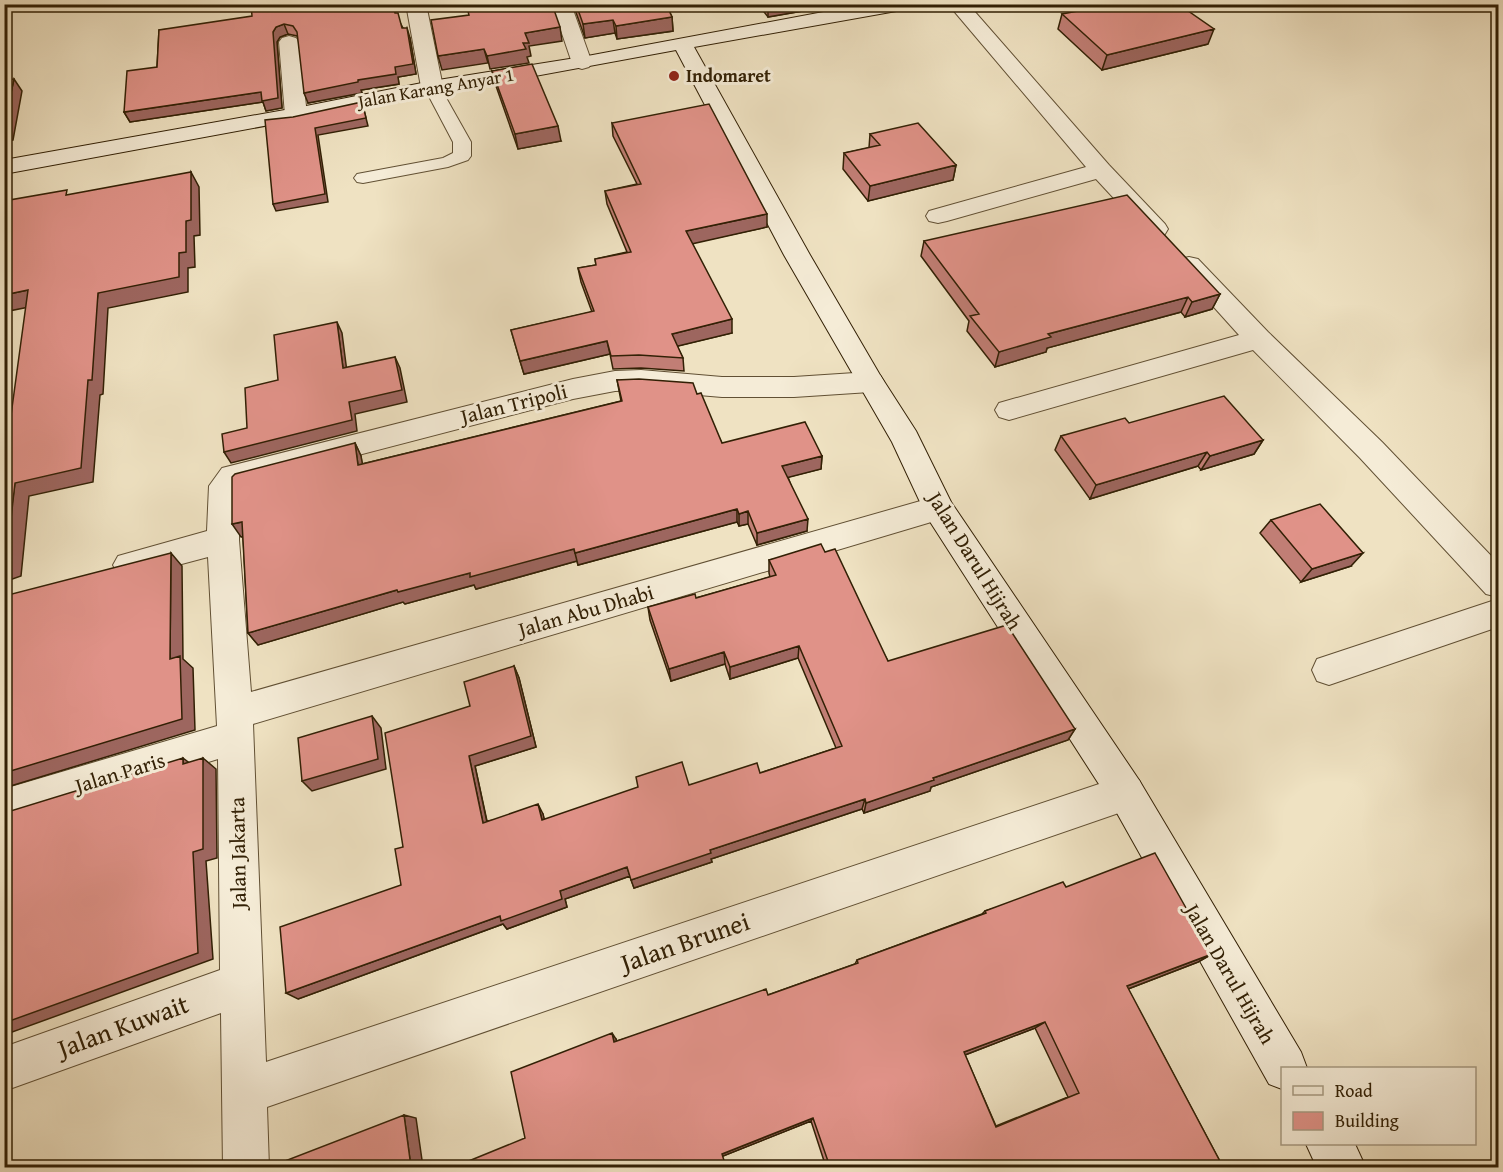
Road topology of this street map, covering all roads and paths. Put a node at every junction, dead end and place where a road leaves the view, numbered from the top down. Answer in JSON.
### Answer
{"nodes":[{"id":1,"x":416,"y":4,"type":"edge"},
{"id":2,"x":561,"y":4,"type":"edge"},
{"id":3,"x":902,"y":4,"type":"edge"},
{"id":4,"x":957,"y":4,"type":"edge"},
{"id":5,"x":289,"y":42,"type":"dead end"},
{"id":6,"x":682,"y":43,"type":"junction"},
{"id":7,"x":582,"y":63,"type":"junction"},
{"id":8,"x":432,"y":87,"type":"junction"},
{"id":9,"x":296,"y":115,"type":"junction"},
{"id":10,"x":4,"y":167,"type":"edge"},
{"id":11,"x":1101,"y":170,"type":"junction"},
{"id":12,"x":363,"y":178,"type":"dead end"},
{"id":13,"x":938,"y":216,"type":"dead end"},
{"id":14,"x":1258,"y":339,"type":"junction"},
{"id":15,"x":870,"y":382,"type":"junction"},
{"id":16,"x":1009,"y":410,"type":"dead end"},
{"id":17,"x":938,"y":508,"type":"junction"},
{"id":18,"x":223,"y":540,"type":"junction"},
{"id":19,"x":96,"y":573,"type":"edge"},
{"id":20,"x":1498,"y":584,"type":"edge"},
{"id":21,"x":1498,"y":613,"type":"edge"},
{"id":22,"x":1329,"y":670,"type":"dead end"},
{"id":23,"x":235,"y":725,"type":"junction"},
{"id":24,"x":1126,"y":793,"type":"junction"},
{"id":25,"x":4,"y":808,"type":"edge"},
{"id":26,"x":241,"y":984,"type":"junction"},
{"id":27,"x":1284,"y":1067,"type":"edge"},
{"id":28,"x":4,"y":1069,"type":"edge"},
{"id":29,"x":244,"y":1092,"type":"junction"},
{"id":30,"x":1330,"y":1145,"type":"edge"},
{"id":31,"x":246,"y":1167,"type":"edge"},
{"id":32,"x":1342,"y":1167,"type":"edge"}],
"edges":[{"from":1,"to":8,"type":"street"},
{"from":2,"to":7,"type":"street"},
{"from":3,"to":6,"type":"street","name":"Jalan Karang Anyar 1"},
{"from":4,"to":11,"type":"street"},
{"from":5,"to":9,"type":"street"},
{"from":6,"to":7,"type":"street","name":"Jalan Karang Anyar 1"},
{"from":6,"to":15,"type":"street","name":"Jalan Darul Hijrah"},
{"from":7,"to":8,"type":"street","name":"Jalan Karang Anyar 1"},
{"from":8,"to":9,"type":"street","name":"Jalan Karang Anyar 1"},
{"from":8,"to":12,"type":"lane"},
{"from":9,"to":10,"type":"street","name":"Jalan Karang Anyar 1"},
{"from":11,"to":13,"type":"street"},
{"from":11,"to":14,"type":"street"},
{"from":14,"to":16,"type":"street"},
{"from":14,"to":20,"type":"street"},
{"from":15,"to":17,"type":"street","name":"Jalan Darul Hijrah"},
{"from":15,"to":18,"type":"street","name":"Jalan Tripoli"},
{"from":17,"to":23,"type":"street","name":"Jalan Abu Dhabi"},
{"from":17,"to":24,"type":"street","name":"Jalan Darul Hijrah"},
{"from":18,"to":19,"type":"street"},
{"from":18,"to":23,"type":"street","name":"Jalan Jakarta"},
{"from":21,"to":22,"type":"street"},
{"from":23,"to":25,"type":"street","name":"Jalan Paris"},
{"from":23,"to":26,"type":"street","name":"Jalan Jakarta"},
{"from":24,"to":27,"type":"street","name":"Jalan Darul Hijrah"},
{"from":24,"to":29,"type":"street","name":"Jalan Brunei"},
{"from":26,"to":28,"type":"street","name":"Jalan Kuwait"},
{"from":26,"to":29,"type":"street","name":"Jalan Jakarta"},
{"from":29,"to":31,"type":"street","name":"Jalan Jakarta"},
{"from":30,"to":32,"type":"street"}]}
